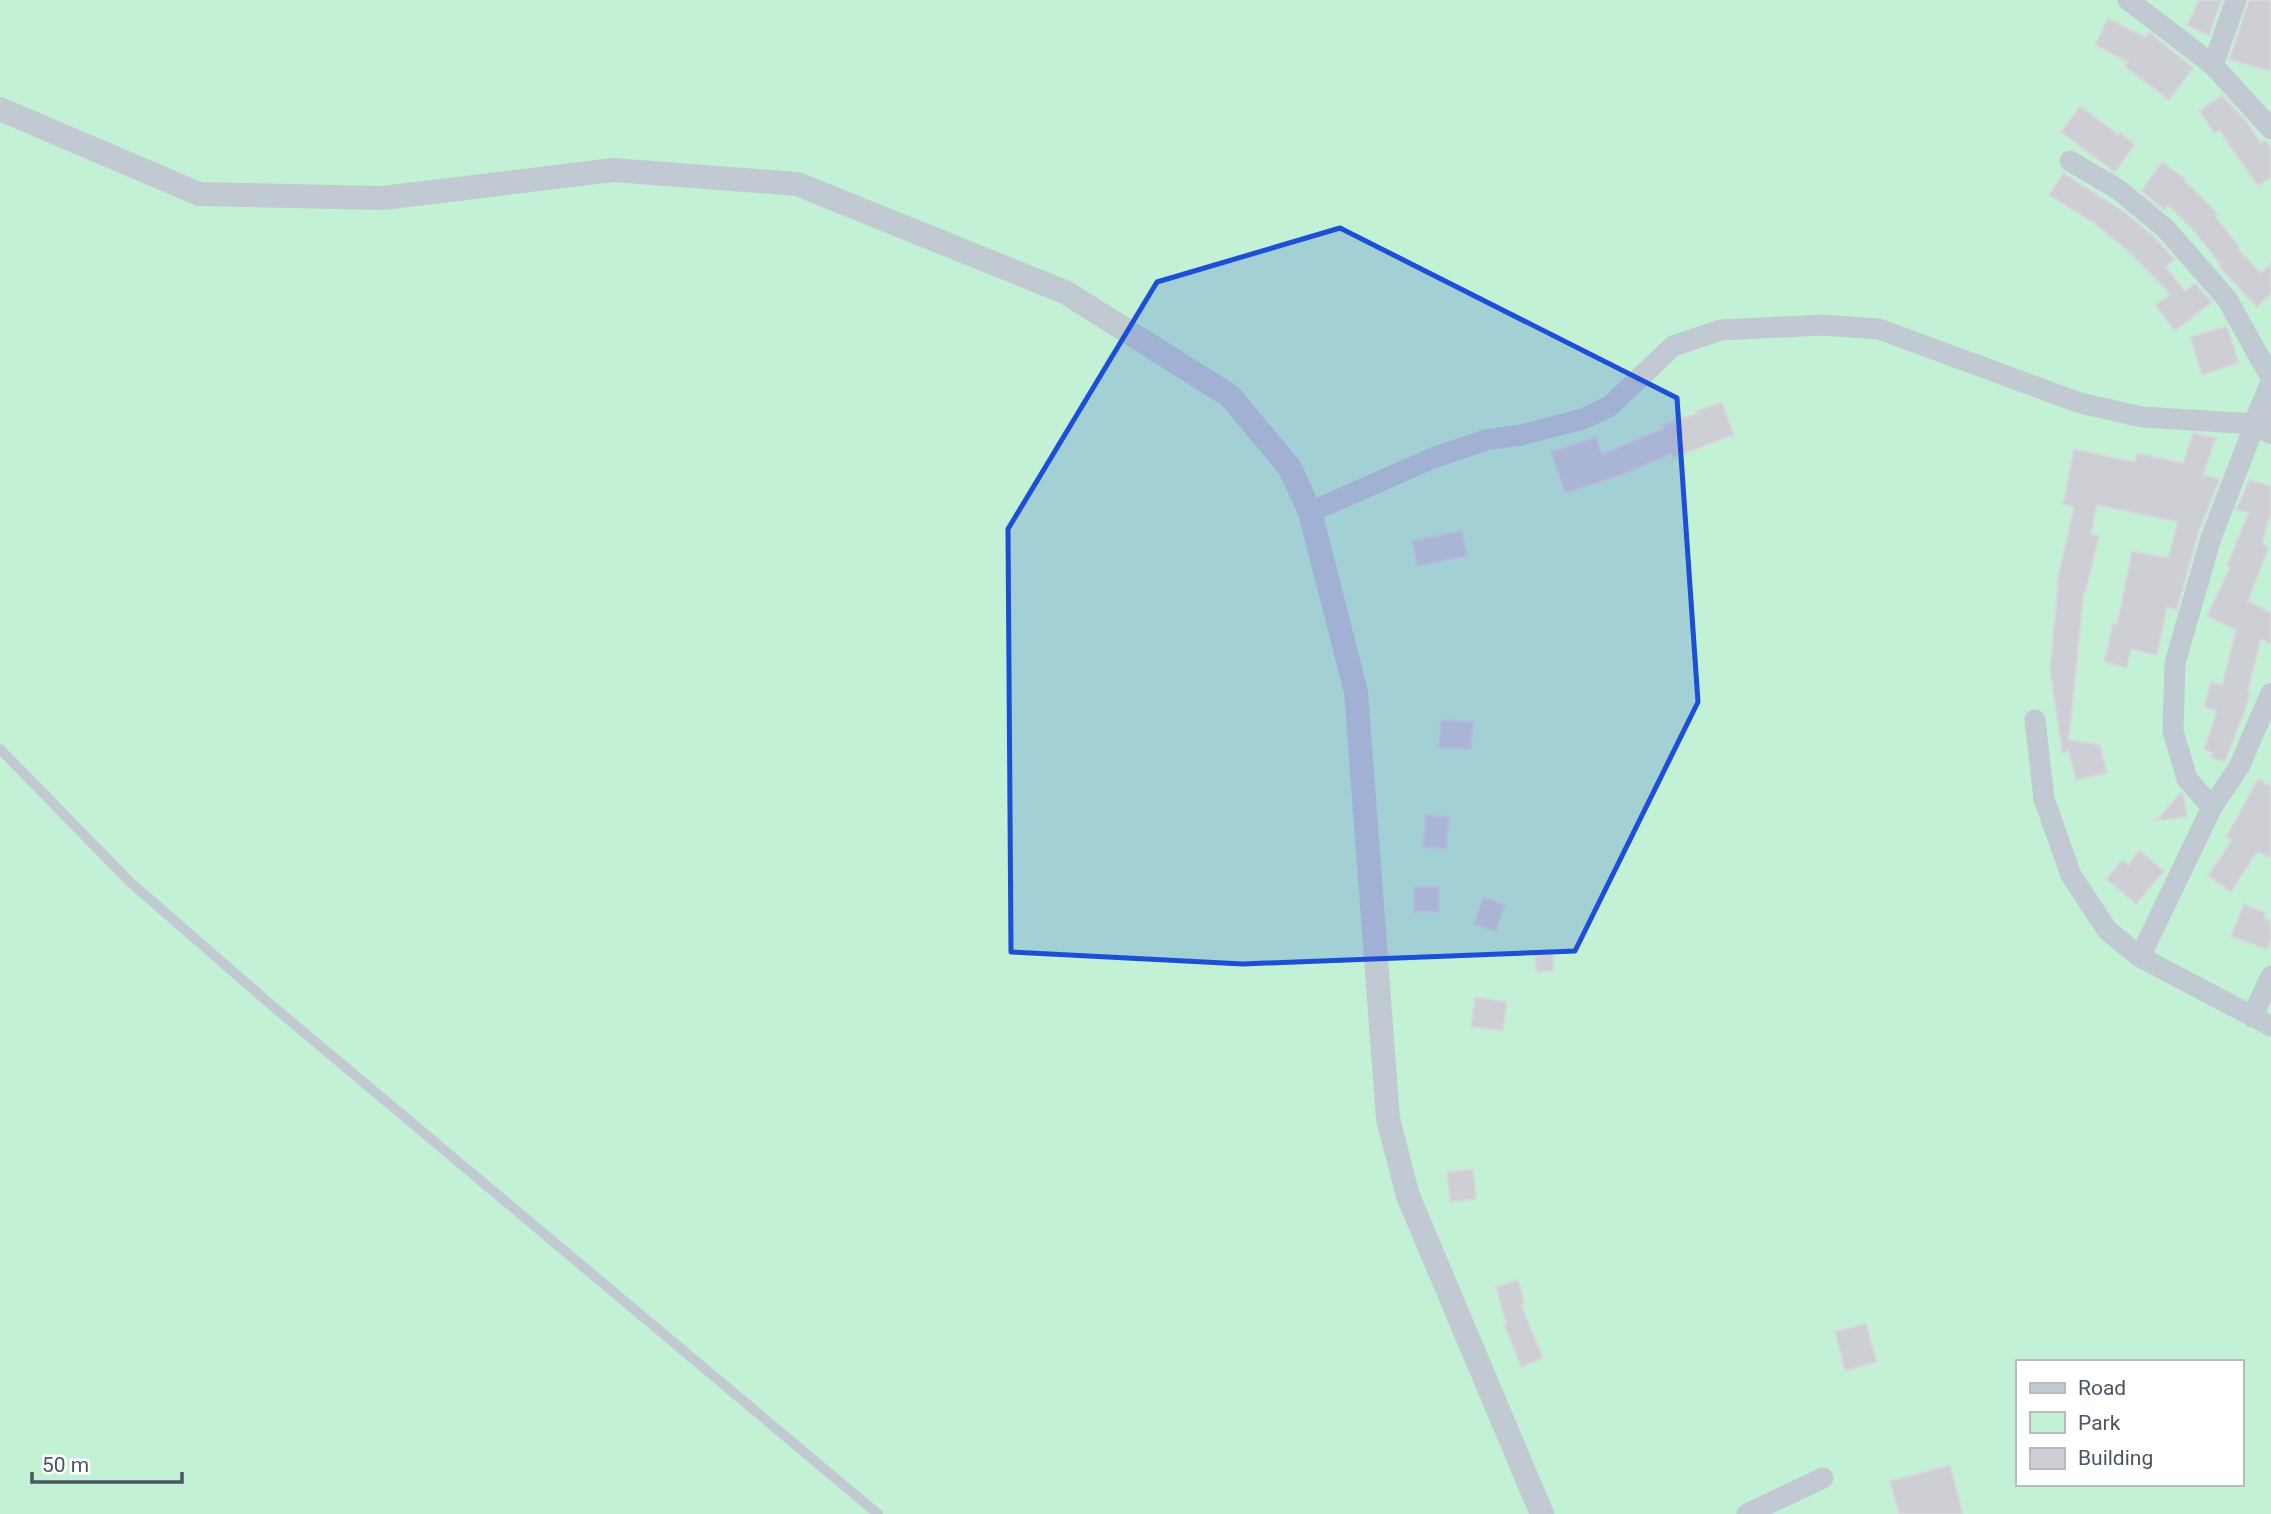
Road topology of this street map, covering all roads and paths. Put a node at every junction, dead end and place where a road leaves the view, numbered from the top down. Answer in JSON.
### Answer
{"nodes":[{"id":1,"x":2129,"y":0,"type":"edge"},
{"id":2,"x":2236,"y":0,"type":"edge"},
{"id":3,"x":2213,"y":65,"type":"junction"},
{"id":4,"x":0,"y":109,"type":"edge"},
{"id":5,"x":2271,"y":128,"type":"edge"},
{"id":6,"x":2070,"y":161,"type":"dead end"},
{"id":7,"x":2271,"y":378,"type":"edge"},
{"id":8,"x":2271,"y":386,"type":"edge"},
{"id":9,"x":2263,"y":428,"type":"edge"},
{"id":10,"x":1310,"y":512,"type":"junction"},
{"id":11,"x":2271,"y":693,"type":"edge"},
{"id":12,"x":2035,"y":720,"type":"dead end"},
{"id":13,"x":0,"y":750,"type":"edge"},
{"id":14,"x":2212,"y":807,"type":"junction"},
{"id":15,"x":2140,"y":957,"type":"junction"},
{"id":16,"x":2271,"y":976,"type":"edge"},
{"id":17,"x":2261,"y":1021,"type":"edge"},
{"id":18,"x":1823,"y":1478,"type":"dead end"},
{"id":19,"x":878,"y":1514,"type":"edge"},
{"id":20,"x":1542,"y":1514,"type":"edge"},
{"id":21,"x":1746,"y":1514,"type":"edge"}],
"edges":[{"from":1,"to":3,"type":"street"},
{"from":2,"to":3,"type":"street"},
{"from":3,"to":5,"type":"street"},
{"from":4,"to":10,"type":"street"},
{"from":6,"to":7,"type":"street"},
{"from":8,"to":9,"type":"street"},
{"from":9,"to":10,"type":"street"},
{"from":9,"to":14,"type":"street"},
{"from":10,"to":20,"type":"street"},
{"from":11,"to":14,"type":"street"},
{"from":12,"to":15,"type":"street"},
{"from":13,"to":19,"type":"lane"},
{"from":14,"to":15,"type":"street"},
{"from":15,"to":17,"type":"street"},
{"from":16,"to":17,"type":"street"},
{"from":18,"to":21,"type":"street"}]}
